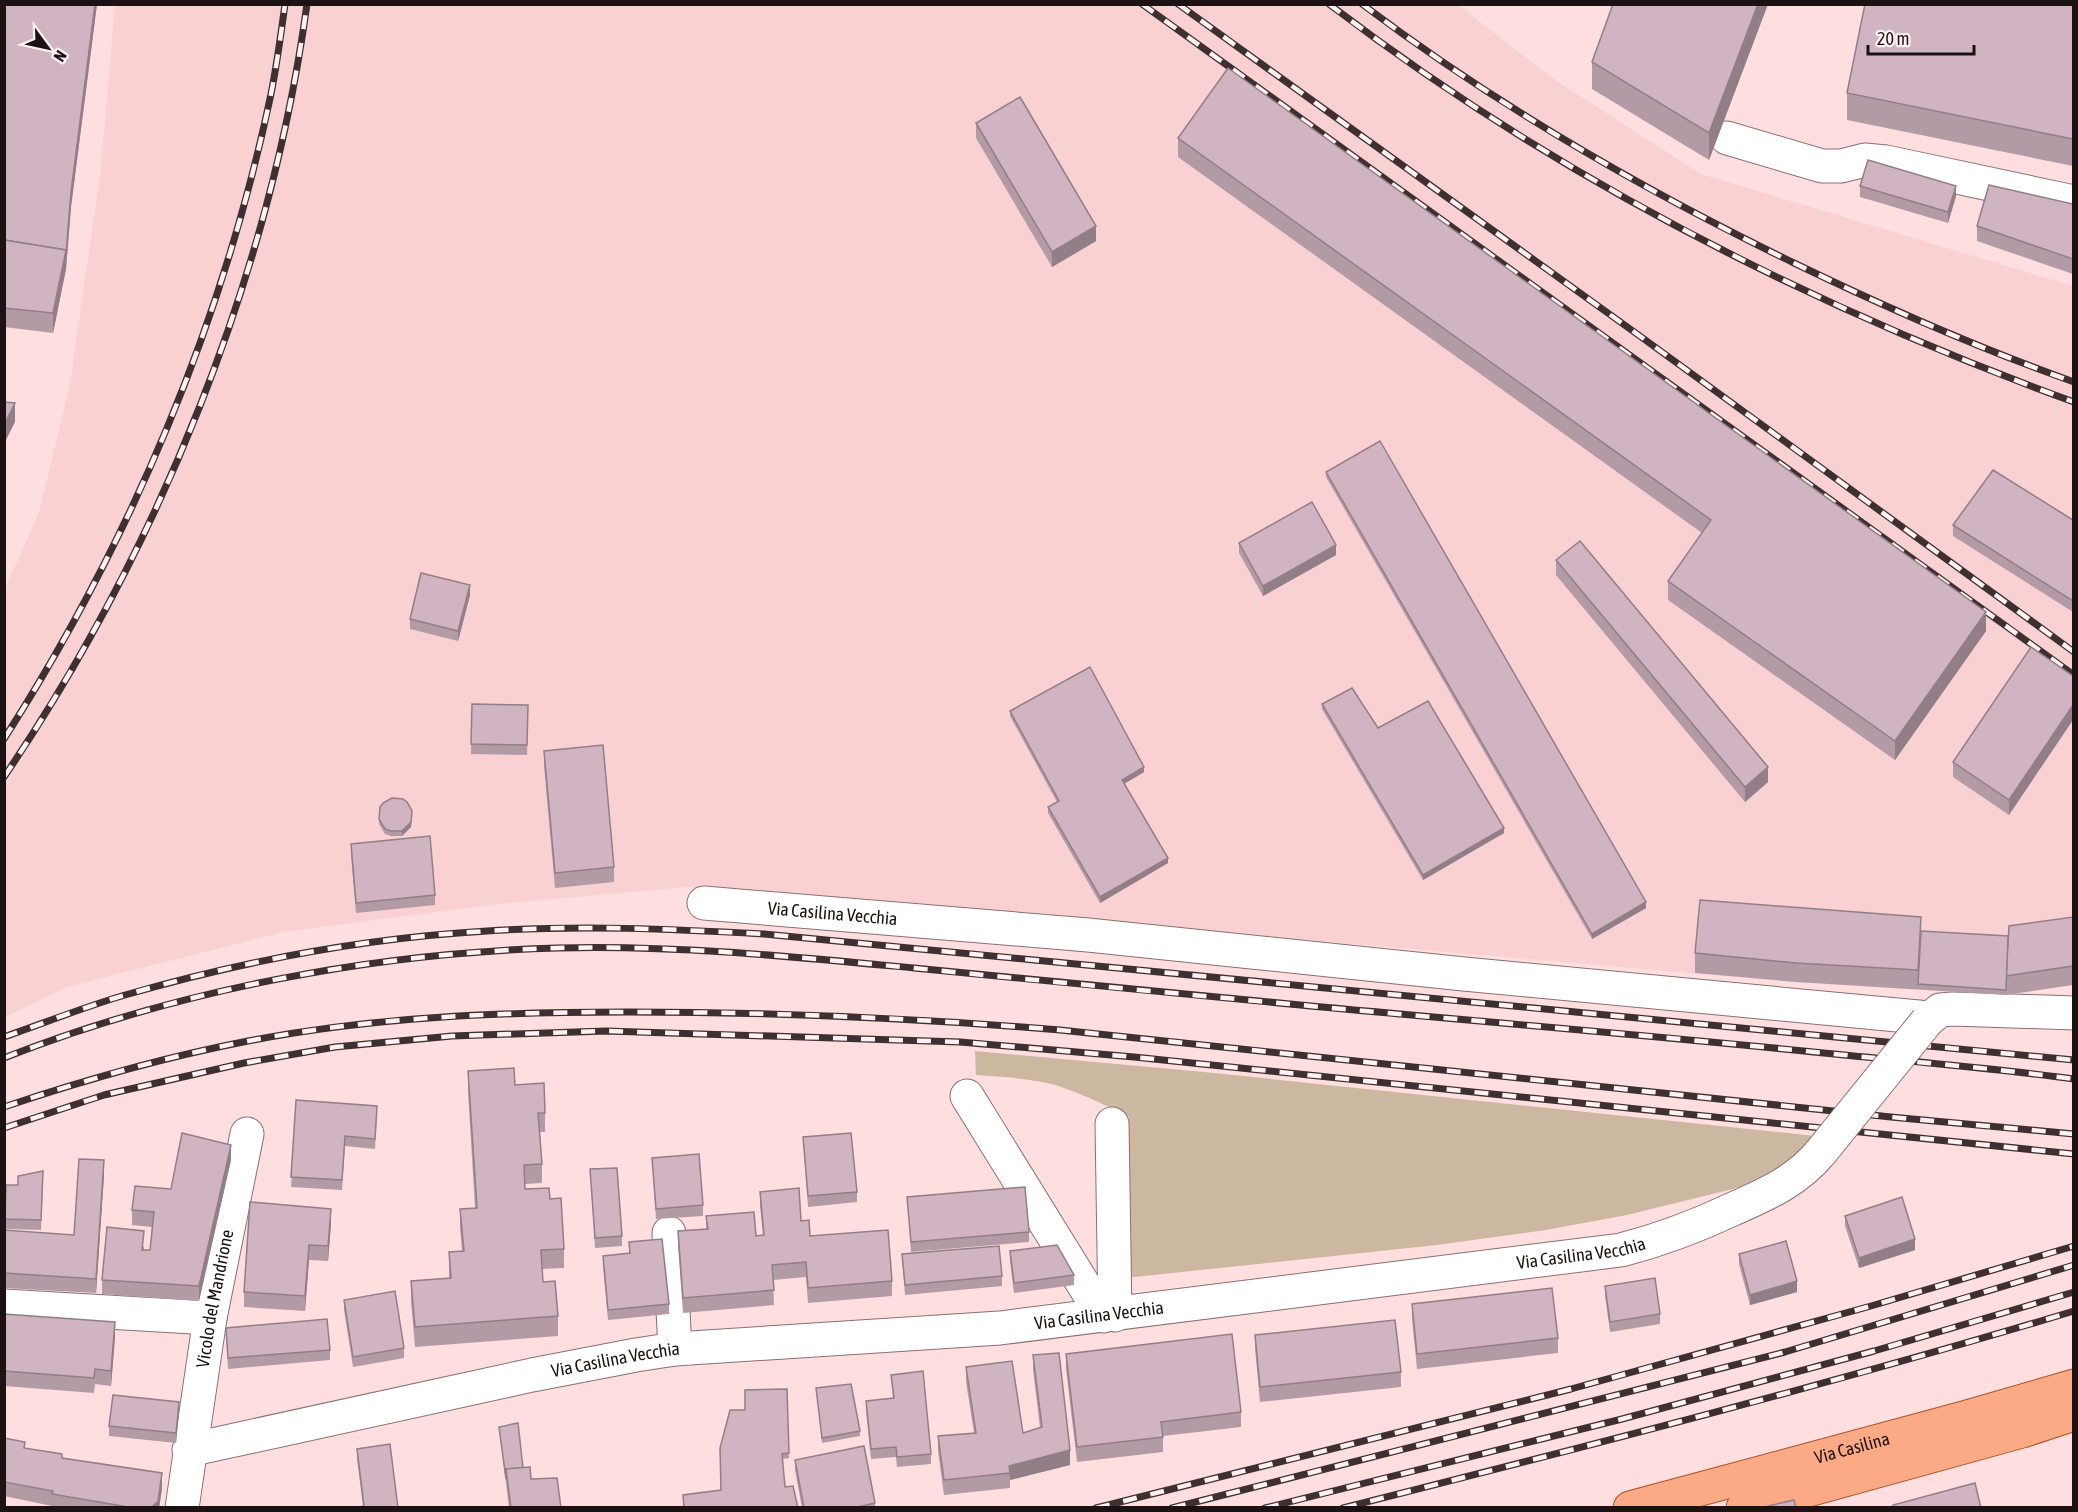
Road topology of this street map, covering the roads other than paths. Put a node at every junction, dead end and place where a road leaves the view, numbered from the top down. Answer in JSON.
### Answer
{"nodes":[{"id":1,"x":1727,"y":138,"type":"edge"},
{"id":2,"x":2073,"y":202,"type":"edge"},
{"id":3,"x":704,"y":903,"type":"dead end"},
{"id":4,"x":2073,"y":1013,"type":"edge"},
{"id":5,"x":1928,"y":1019,"type":"junction"},
{"id":6,"x":967,"y":1096,"type":"dead end"},
{"id":7,"x":1112,"y":1124,"type":"dead end"},
{"id":8,"x":247,"y":1134,"type":"dead end"},
{"id":9,"x":669,"y":1233,"type":"dead end"},
{"id":10,"x":4,"y":1306,"type":"edge"},
{"id":11,"x":1109,"y":1315,"type":"junction"},
{"id":12,"x":210,"y":1318,"type":"junction"},
{"id":13,"x":675,"y":1350,"type":"junction"},
{"id":14,"x":2073,"y":1386,"type":"edge"},
{"id":15,"x":2073,"y":1414,"type":"edge"},
{"id":16,"x":188,"y":1458,"type":"junction"},
{"id":17,"x":182,"y":1508,"type":"edge"},
{"id":18,"x":1630,"y":1508,"type":"edge"},
{"id":19,"x":1743,"y":1508,"type":"edge"}],
"edges":[{"from":1,"to":2,"type":"street"},
{"from":3,"to":5,"type":"street","name":"Via Casilina Vecchia"},
{"from":4,"to":5,"type":"street","name":"Via Casilina Vecchia"},
{"from":5,"to":11,"type":"street","name":"Via Casilina Vecchia","bridge":true},
{"from":6,"to":11,"type":"street"},
{"from":7,"to":11,"type":"street"},
{"from":8,"to":12,"type":"street","name":"Vicolo del Mandrione"},
{"from":9,"to":13,"type":"street"},
{"from":10,"to":12,"type":"street"},
{"from":11,"to":13,"type":"street","name":"Via Casilina Vecchia"},
{"from":12,"to":16,"type":"street","name":"Vicolo del Mandrione"},
{"from":13,"to":16,"type":"street","name":"Via Casilina Vecchia"},
{"from":14,"to":18,"type":"main road","name":"Via Casilina"},
{"from":15,"to":19,"type":"main road","name":"Via Casilina"},
{"from":16,"to":17,"type":"street","name":"Vicolo del Mandrione"}]}
